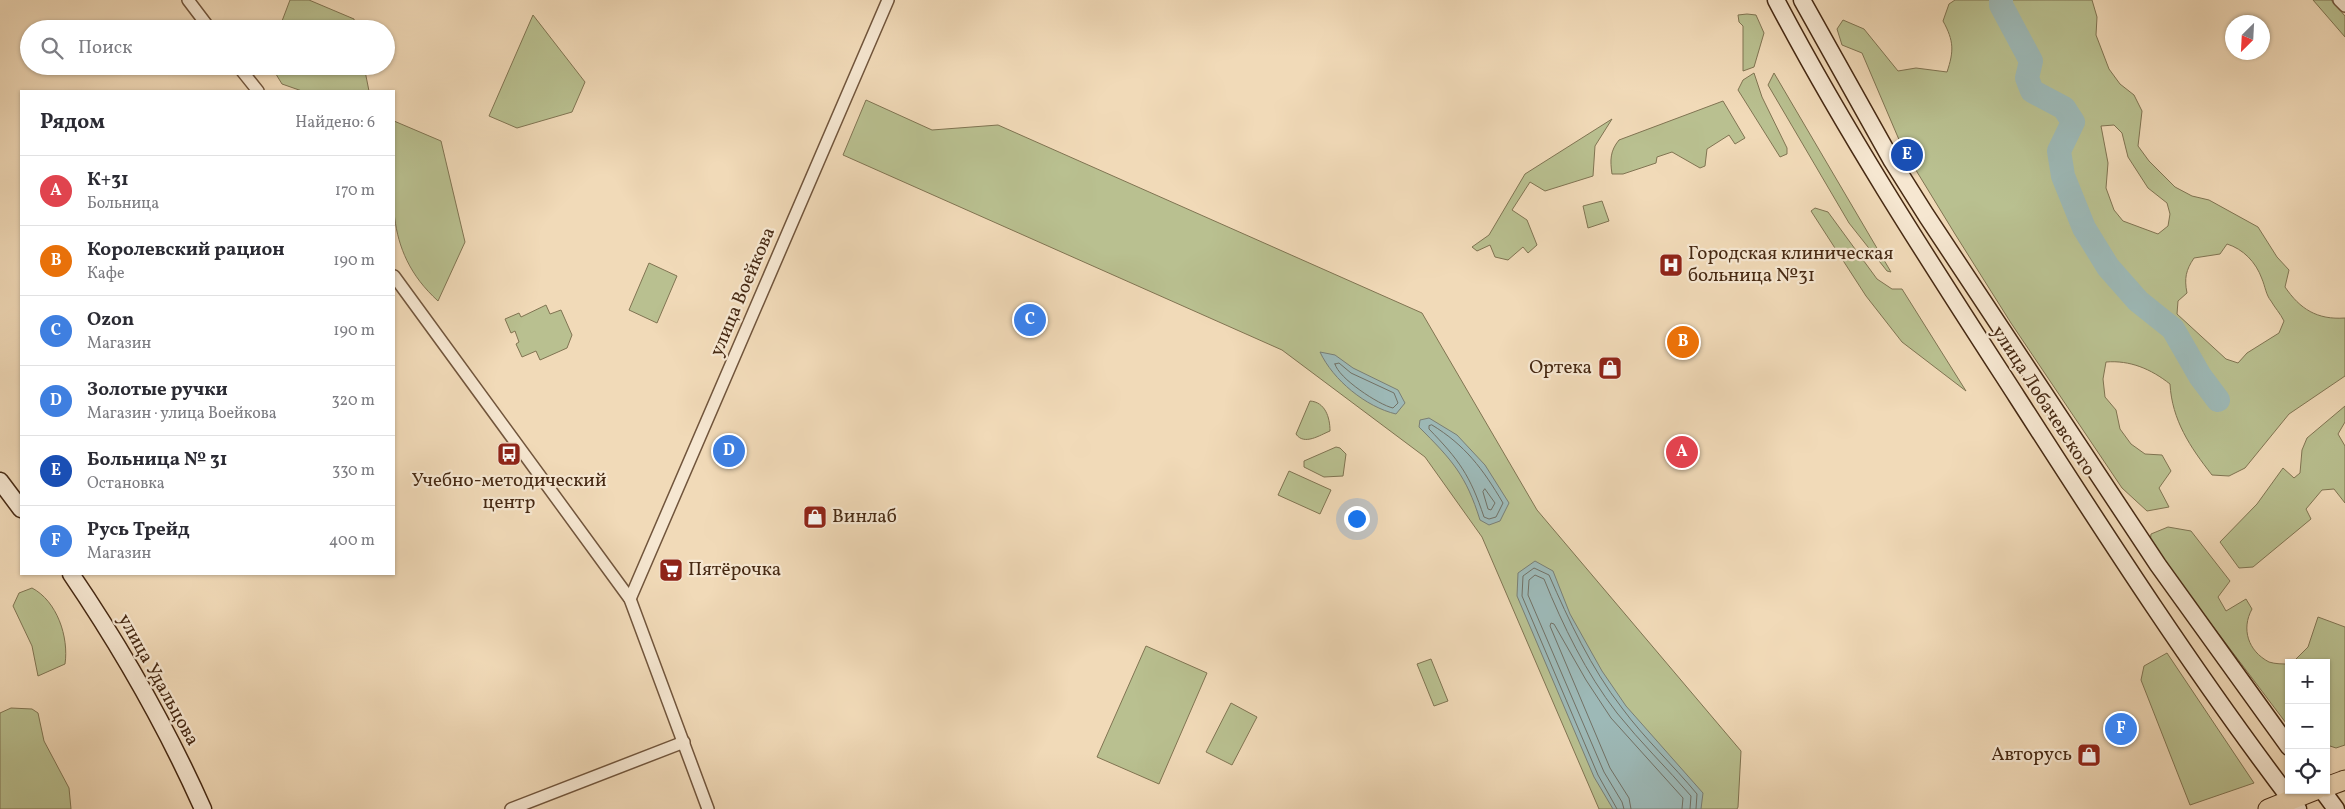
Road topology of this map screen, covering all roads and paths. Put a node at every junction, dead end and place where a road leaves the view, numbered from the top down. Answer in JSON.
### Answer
{"nodes":[{"id":1,"x":188,"y":0,"type":"edge"},
{"id":2,"x":888,"y":0,"type":"edge"},
{"id":3,"x":1776,"y":0,"type":"edge"},
{"id":4,"x":1802,"y":0,"type":"edge"},
{"id":5,"x":2340,"y":0,"type":"edge"},
{"id":6,"x":2345,"y":6,"type":"edge"},
{"id":7,"x":203,"y":20,"type":"edge"},
{"id":8,"x":245,"y":75,"type":"edge"},
{"id":9,"x":257,"y":90,"type":"edge"},
{"id":10,"x":395,"y":277,"type":"edge"},
{"id":11,"x":0,"y":482,"type":"edge"},
{"id":12,"x":20,"y":508,"type":"edge"},
{"id":13,"x":72,"y":575,"type":"edge"},
{"id":14,"x":630,"y":599,"type":"junction"},
{"id":15,"x":2285,"y":741,"type":"edge"},
{"id":16,"x":684,"y":742,"type":"junction"},
{"id":17,"x":2345,"y":780,"type":"edge"},
{"id":18,"x":2330,"y":785,"type":"edge"},
{"id":19,"x":2310,"y":794,"type":"edge"},
{"id":20,"x":2325,"y":794,"type":"edge"},
{"id":21,"x":2295,"y":805,"type":"edge"},
{"id":22,"x":203,"y":809,"type":"edge"},
{"id":23,"x":511,"y":809,"type":"edge"},
{"id":24,"x":708,"y":809,"type":"edge"},
{"id":25,"x":2268,"y":809,"type":"edge"},
{"id":26,"x":2336,"y":809,"type":"edge"}],
"edges":[{"from":1,"to":7,"type":"street"},
{"from":2,"to":14,"type":"street","name":"улица Воейкова"},
{"from":3,"to":21,"type":"main road","name":"улица Лобачевского"},
{"from":4,"to":15,"type":"main road","name":"улица Лобачевского"},
{"from":5,"to":6,"type":"street"},
{"from":8,"to":9,"type":"street"},
{"from":10,"to":14,"type":"street"},
{"from":11,"to":12,"type":"main road"},
{"from":13,"to":22,"type":"main road","name":"улица Удальцова"},
{"from":14,"to":16,"type":"street"},
{"from":16,"to":23,"type":"street"},
{"from":16,"to":24,"type":"street"},
{"from":17,"to":18,"type":"main road"},
{"from":19,"to":21,"type":"main road"},
{"from":20,"to":26,"type":"main road"},
{"from":21,"to":25,"type":"main road"}]}
